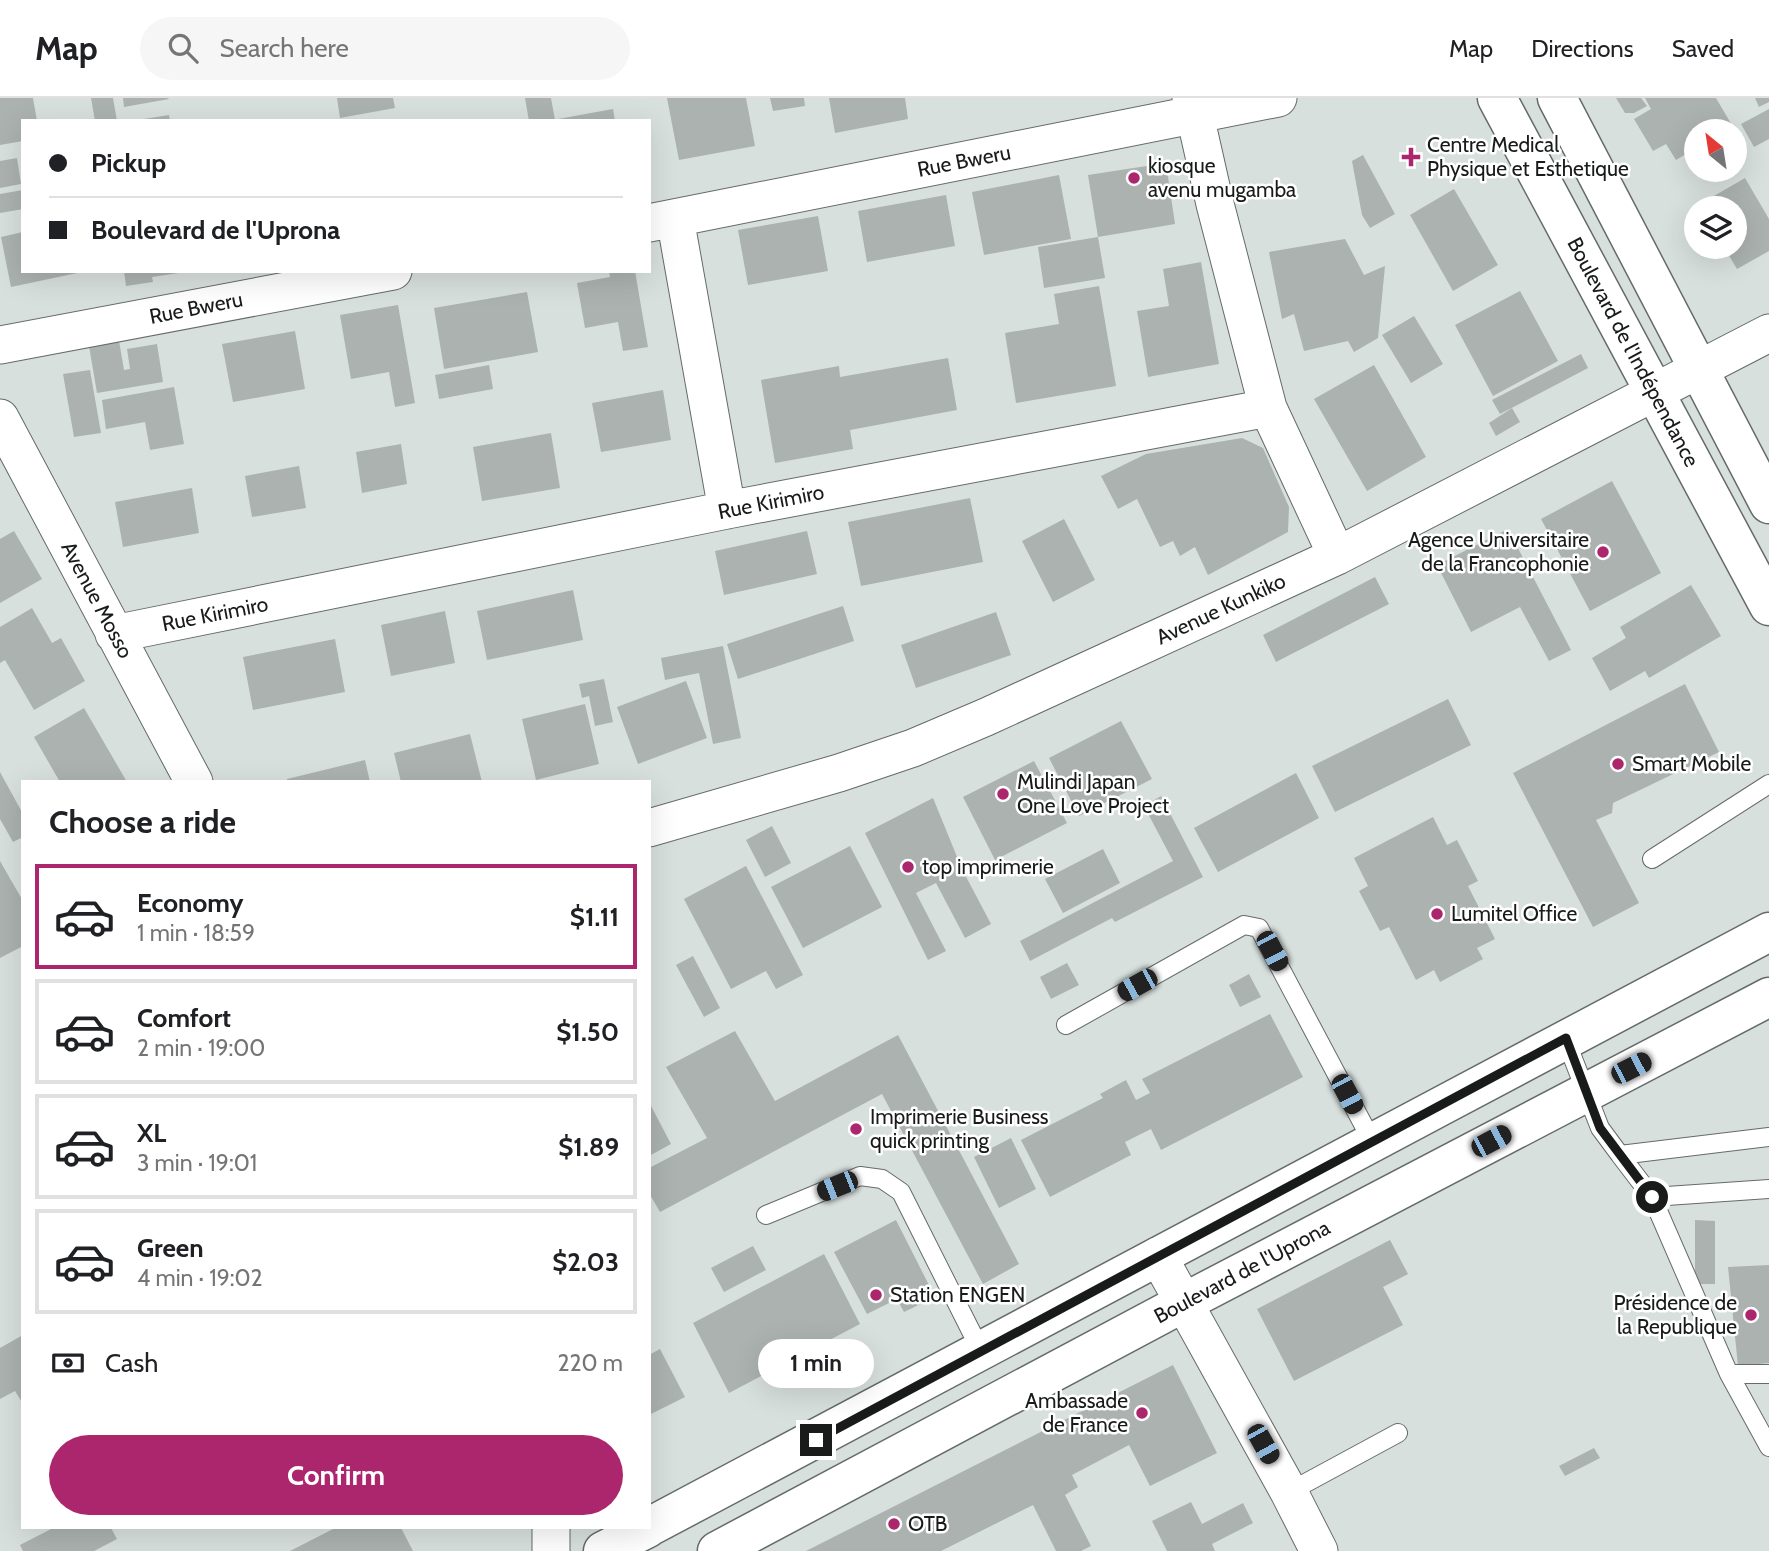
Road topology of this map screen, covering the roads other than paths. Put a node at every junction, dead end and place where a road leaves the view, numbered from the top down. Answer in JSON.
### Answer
{"nodes":[{"id":1,"x":1278,"y":98,"type":"edge"},
{"id":2,"x":1556,"y":98,"type":"edge"},
{"id":3,"x":1507,"y":101,"type":"edge"},
{"id":4,"x":1192,"y":107,"type":"edge"},
{"id":5,"x":662,"y":220,"type":"edge"},
{"id":6,"x":382,"y":273,"type":"edge"},
{"id":7,"x":1769,"y":333,"type":"edge"},
{"id":8,"x":0,"y":345,"type":"edge"},
{"id":9,"x":1698,"y":370,"type":"junction"},
{"id":10,"x":1656,"y":393,"type":"junction"},
{"id":11,"x":1268,"y":408,"type":"junction"},
{"id":12,"x":0,"y":418,"type":"edge"},
{"id":13,"x":1769,"y":504,"type":"edge"},
{"id":14,"x":727,"y":510,"type":"junction"},
{"id":15,"x":1337,"y":556,"type":"junction"},
{"id":16,"x":1769,"y":606,"type":"edge"},
{"id":17,"x":114,"y":634,"type":"junction"},
{"id":18,"x":193,"y":780,"type":"edge"},
{"id":19,"x":1769,"y":784,"type":"edge"},
{"id":20,"x":651,"y":827,"type":"edge"},
{"id":21,"x":1652,"y":859,"type":"dead end"},
{"id":22,"x":1769,"y":932,"type":"edge"},
{"id":23,"x":1769,"y":997,"type":"edge"},
{"id":24,"x":1066,"y":1025,"type":"dead end"},
{"id":25,"x":1566,"y":1038,"type":"junction"},
{"id":26,"x":1585,"y":1092,"type":"junction"},
{"id":27,"x":1769,"y":1138,"type":"edge"},
{"id":28,"x":1372,"y":1141,"type":"junction"},
{"id":29,"x":1620,"y":1155,"type":"junction"},
{"id":30,"x":1769,"y":1189,"type":"edge"},
{"id":31,"x":1652,"y":1197,"type":"junction"},
{"id":32,"x":766,"y":1215,"type":"dead end"},
{"id":33,"x":1158,"y":1255,"type":"junction"},
{"id":34,"x":1185,"y":1302,"type":"junction"},
{"id":35,"x":982,"y":1353,"type":"junction"},
{"id":36,"x":1729,"y":1374,"type":"junction"},
{"id":37,"x":1769,"y":1374,"type":"edge"},
{"id":38,"x":1398,"y":1433,"type":"dead end"},
{"id":39,"x":1769,"y":1447,"type":"edge"},
{"id":40,"x":1289,"y":1492,"type":"junction"},
{"id":41,"x":651,"y":1526,"type":"edge"},
{"id":42,"x":551,"y":1529,"type":"edge"},
{"id":43,"x":645,"y":1529,"type":"edge"},
{"id":44,"x":551,"y":1551,"type":"edge"},
{"id":45,"x":603,"y":1551,"type":"edge"},
{"id":46,"x":717,"y":1551,"type":"edge"},
{"id":47,"x":1319,"y":1551,"type":"edge"}],
"edges":[{"from":1,"to":4,"type":"street","name":"Rue Bweru"},
{"from":2,"to":9,"type":"street"},
{"from":3,"to":10,"type":"street","name":"Boulevard de l'Indépendance"},
{"from":4,"to":5,"type":"street","name":"Rue Bweru"},
{"from":4,"to":11,"type":"street"},
{"from":5,"to":14,"type":"street"},
{"from":6,"to":8,"type":"street","name":"Rue Bweru"},
{"from":7,"to":9,"type":"street","name":"Avenue Kunkiko"},
{"from":9,"to":10,"type":"street","name":"Avenue Kunkiko"},
{"from":9,"to":13,"type":"street"},
{"from":10,"to":15,"type":"street","name":"Avenue Kunkiko"},
{"from":10,"to":16,"type":"street","name":"Boulevard de l'Indépendance"},
{"from":11,"to":14,"type":"street","name":"Rue Kirimiro"},
{"from":11,"to":15,"type":"street"},
{"from":12,"to":17,"type":"street","name":"Avenue Mosso"},
{"from":14,"to":17,"type":"street","name":"Rue Kirimiro"},
{"from":15,"to":20,"type":"street","name":"Avenue Kunkiko"},
{"from":17,"to":18,"type":"street","name":"Avenue Mosso"},
{"from":19,"to":21,"type":"lane"},
{"from":22,"to":25,"type":"street"},
{"from":23,"to":26,"type":"street","name":"Boulevard de l'Uprona"},
{"from":24,"to":28,"type":"lane"},
{"from":25,"to":26,"type":"lane"},
{"from":25,"to":28,"type":"street"},
{"from":26,"to":29,"type":"lane"},
{"from":26,"to":34,"type":"street","name":"Boulevard de l'Uprona"},
{"from":27,"to":29,"type":"lane"},
{"from":28,"to":33,"type":"street"},
{"from":29,"to":31,"type":"lane"},
{"from":30,"to":31,"type":"lane"},
{"from":31,"to":36,"type":"lane"},
{"from":32,"to":35,"type":"lane"},
{"from":33,"to":34,"type":"street"},
{"from":33,"to":35,"type":"street"},
{"from":34,"to":40,"type":"street"},
{"from":34,"to":46,"type":"street","name":"Boulevard de l'Uprona"},
{"from":35,"to":41,"type":"street"},
{"from":36,"to":37,"type":"lane"},
{"from":36,"to":39,"type":"lane"},
{"from":38,"to":40,"type":"lane"},
{"from":40,"to":47,"type":"street"},
{"from":42,"to":44,"type":"street"},
{"from":43,"to":45,"type":"street"}]}
